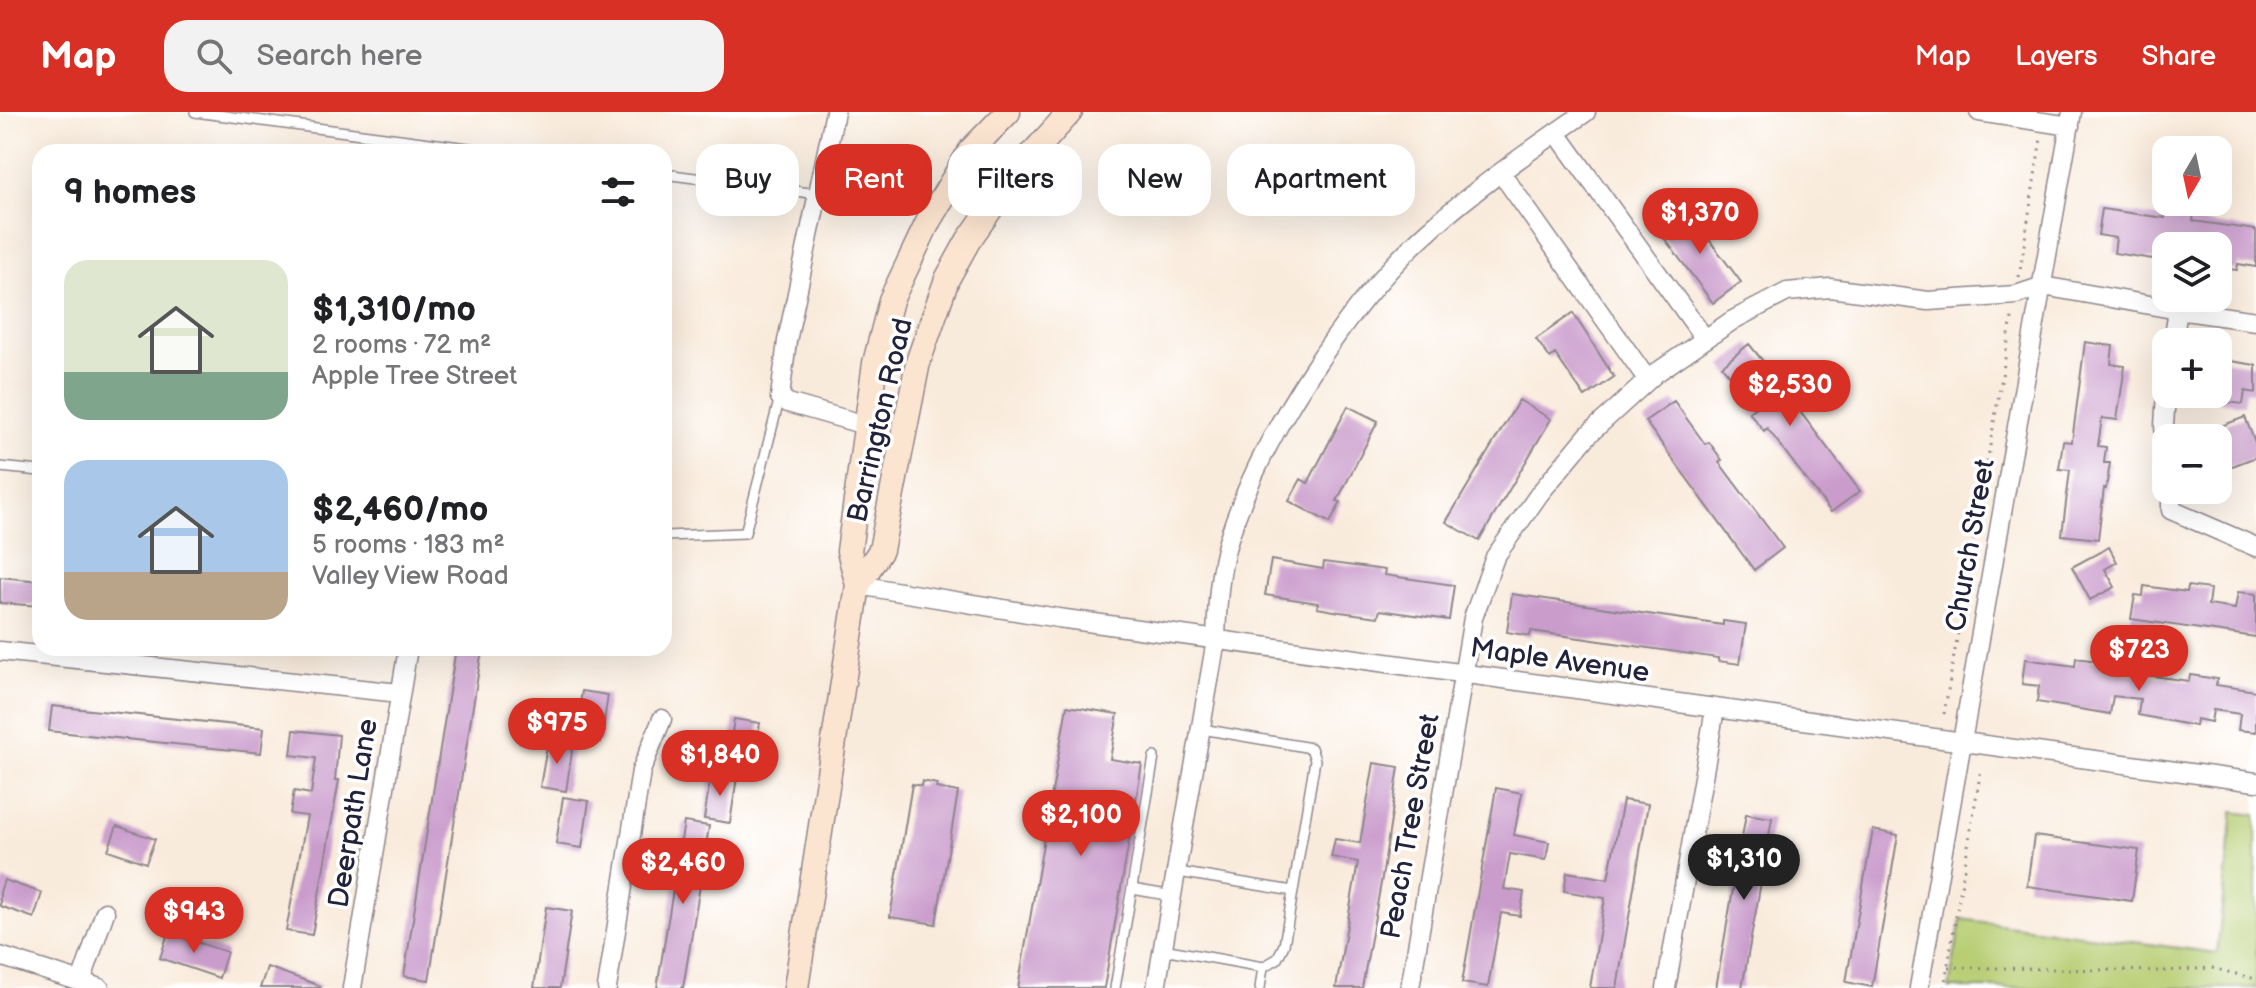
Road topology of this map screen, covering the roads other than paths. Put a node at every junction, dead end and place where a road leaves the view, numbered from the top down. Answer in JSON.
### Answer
{"nodes":[{"id":1,"x":195,"y":112,"type":"edge"},
{"id":2,"x":835,"y":112,"type":"edge"},
{"id":3,"x":1008,"y":112,"type":"edge"},
{"id":4,"x":1070,"y":112,"type":"edge"},
{"id":5,"x":1586,"y":112,"type":"edge"},
{"id":6,"x":1979,"y":112,"type":"edge"},
{"id":7,"x":2071,"y":119,"type":"edge"},
{"id":8,"x":1556,"y":132,"type":"junction"},
{"id":9,"x":437,"y":144,"type":"edge"},
{"id":10,"x":828,"y":144,"type":"edge"},
{"id":11,"x":1502,"y":174,"type":"junction"},
{"id":12,"x":672,"y":175,"type":"edge"},
{"id":13,"x":815,"y":194,"type":"edge"},
{"id":14,"x":815,"y":208,"type":"edge"},
{"id":15,"x":2043,"y":286,"type":"junction"},
{"id":16,"x":2152,"y":305,"type":"edge"},
{"id":17,"x":2192,"y":312,"type":"edge"},
{"id":18,"x":2256,"y":321,"type":"edge"},
{"id":19,"x":1705,"y":339,"type":"junction"},
{"id":20,"x":1647,"y":379,"type":"junction"},
{"id":21,"x":780,"y":397,"type":"junction"},
{"id":22,"x":865,"y":425,"type":"junction"},
{"id":23,"x":0,"y":467,"type":"edge"},
{"id":24,"x":32,"y":470,"type":"edge"},
{"id":25,"x":2171,"y":504,"type":"edge"},
{"id":26,"x":672,"y":536,"type":"edge"},
{"id":27,"x":2256,"y":547,"type":"edge"},
{"id":28,"x":858,"y":585,"type":"junction"},
{"id":29,"x":1216,"y":640,"type":"junction"},
{"id":30,"x":0,"y":651,"type":"edge"},
{"id":31,"x":32,"y":654,"type":"edge"},
{"id":32,"x":48,"y":656,"type":"edge"},
{"id":33,"x":407,"y":656,"type":"edge"},
{"id":34,"x":1463,"y":674,"type":"junction"},
{"id":35,"x":400,"y":693,"type":"junction"},
{"id":36,"x":1715,"y":709,"type":"junction"},
{"id":37,"x":662,"y":719,"type":"dead end"},
{"id":38,"x":1202,"y":729,"type":"junction"},
{"id":39,"x":1962,"y":740,"type":"junction"},
{"id":40,"x":1154,"y":757,"type":"dead end"},
{"id":41,"x":2256,"y":782,"type":"edge"},
{"id":42,"x":1178,"y":872,"type":"junction"},
{"id":43,"x":1132,"y":889,"type":"junction"},
{"id":44,"x":1293,"y":891,"type":"junction"},
{"id":45,"x":1173,"y":896,"type":"junction"},
{"id":46,"x":105,"y":912,"type":"dead end"},
{"id":47,"x":1163,"y":949,"type":"junction"},
{"id":48,"x":0,"y":956,"type":"edge"},
{"id":49,"x":1263,"y":967,"type":"junction"},
{"id":50,"x":81,"y":982,"type":"junction"},
{"id":51,"x":100,"y":988,"type":"edge"},
{"id":52,"x":352,"y":988,"type":"edge"},
{"id":53,"x":607,"y":988,"type":"edge"},
{"id":54,"x":796,"y":988,"type":"edge"},
{"id":55,"x":1115,"y":988,"type":"edge"},
{"id":56,"x":1156,"y":988,"type":"edge"},
{"id":57,"x":1260,"y":988,"type":"edge"},
{"id":58,"x":1410,"y":988,"type":"edge"},
{"id":59,"x":1666,"y":988,"type":"edge"},
{"id":60,"x":1919,"y":988,"type":"edge"}],
"edges":[{"from":1,"to":9,"type":"lane"},
{"from":2,"to":10,"type":"street"},
{"from":3,"to":22,"type":"main road","name":"Barrington Road"},
{"from":4,"to":28,"type":"main road","name":"Barrington Road"},
{"from":5,"to":8,"type":"street"},
{"from":6,"to":7,"type":"street"},
{"from":7,"to":15,"type":"street","name":"Church Street"},
{"from":8,"to":11,"type":"street"},
{"from":8,"to":19,"type":"street"},
{"from":11,"to":20,"type":"street"},
{"from":11,"to":29,"type":"street"},
{"from":12,"to":13,"type":"lane"},
{"from":14,"to":21,"type":"street"},
{"from":15,"to":16,"type":"street"},
{"from":15,"to":19,"type":"street","name":"Peach Tree Street"},
{"from":15,"to":39,"type":"street","name":"Church Street"},
{"from":17,"to":18,"type":"street"},
{"from":19,"to":20,"type":"street","name":"Peach Tree Street"},
{"from":20,"to":34,"type":"street","name":"Peach Tree Street"},
{"from":21,"to":22,"type":"street"},
{"from":21,"to":26,"type":"lane"},
{"from":22,"to":28,"type":"main road","name":"Barrington Road"},
{"from":23,"to":24,"type":"lane"},
{"from":25,"to":27,"type":"street"},
{"from":28,"to":29,"type":"street","name":"Maple Avenue"},
{"from":28,"to":54,"type":"main road","name":"Barrington Road"},
{"from":29,"to":34,"type":"street","name":"Maple Avenue"},
{"from":29,"to":38,"type":"street"},
{"from":30,"to":31,"type":"street"},
{"from":32,"to":35,"type":"street"},
{"from":33,"to":35,"type":"street","name":"Deerpath Lane"},
{"from":34,"to":36,"type":"street","name":"Maple Avenue"},
{"from":34,"to":58,"type":"street","name":"Peach Tree Street"},
{"from":35,"to":52,"type":"street","name":"Deerpath Lane"},
{"from":36,"to":39,"type":"street","name":"Maple Avenue"},
{"from":36,"to":59,"type":"street"},
{"from":37,"to":53,"type":"street"},
{"from":38,"to":42,"type":"street"},
{"from":38,"to":44,"type":"lane"},
{"from":39,"to":41,"type":"street","name":"Maple Avenue"},
{"from":39,"to":60,"type":"street","name":"Church Street"},
{"from":40,"to":43,"type":"lane"},
{"from":42,"to":44,"type":"lane"},
{"from":42,"to":45,"type":"street"},
{"from":43,"to":45,"type":"lane"},
{"from":43,"to":55,"type":"lane"},
{"from":44,"to":49,"type":"lane"},
{"from":45,"to":47,"type":"street"},
{"from":46,"to":50,"type":"street"},
{"from":47,"to":49,"type":"lane"},
{"from":47,"to":56,"type":"street"},
{"from":48,"to":50,"type":"street"},
{"from":49,"to":57,"type":"lane"},
{"from":50,"to":51,"type":"street"}]}
